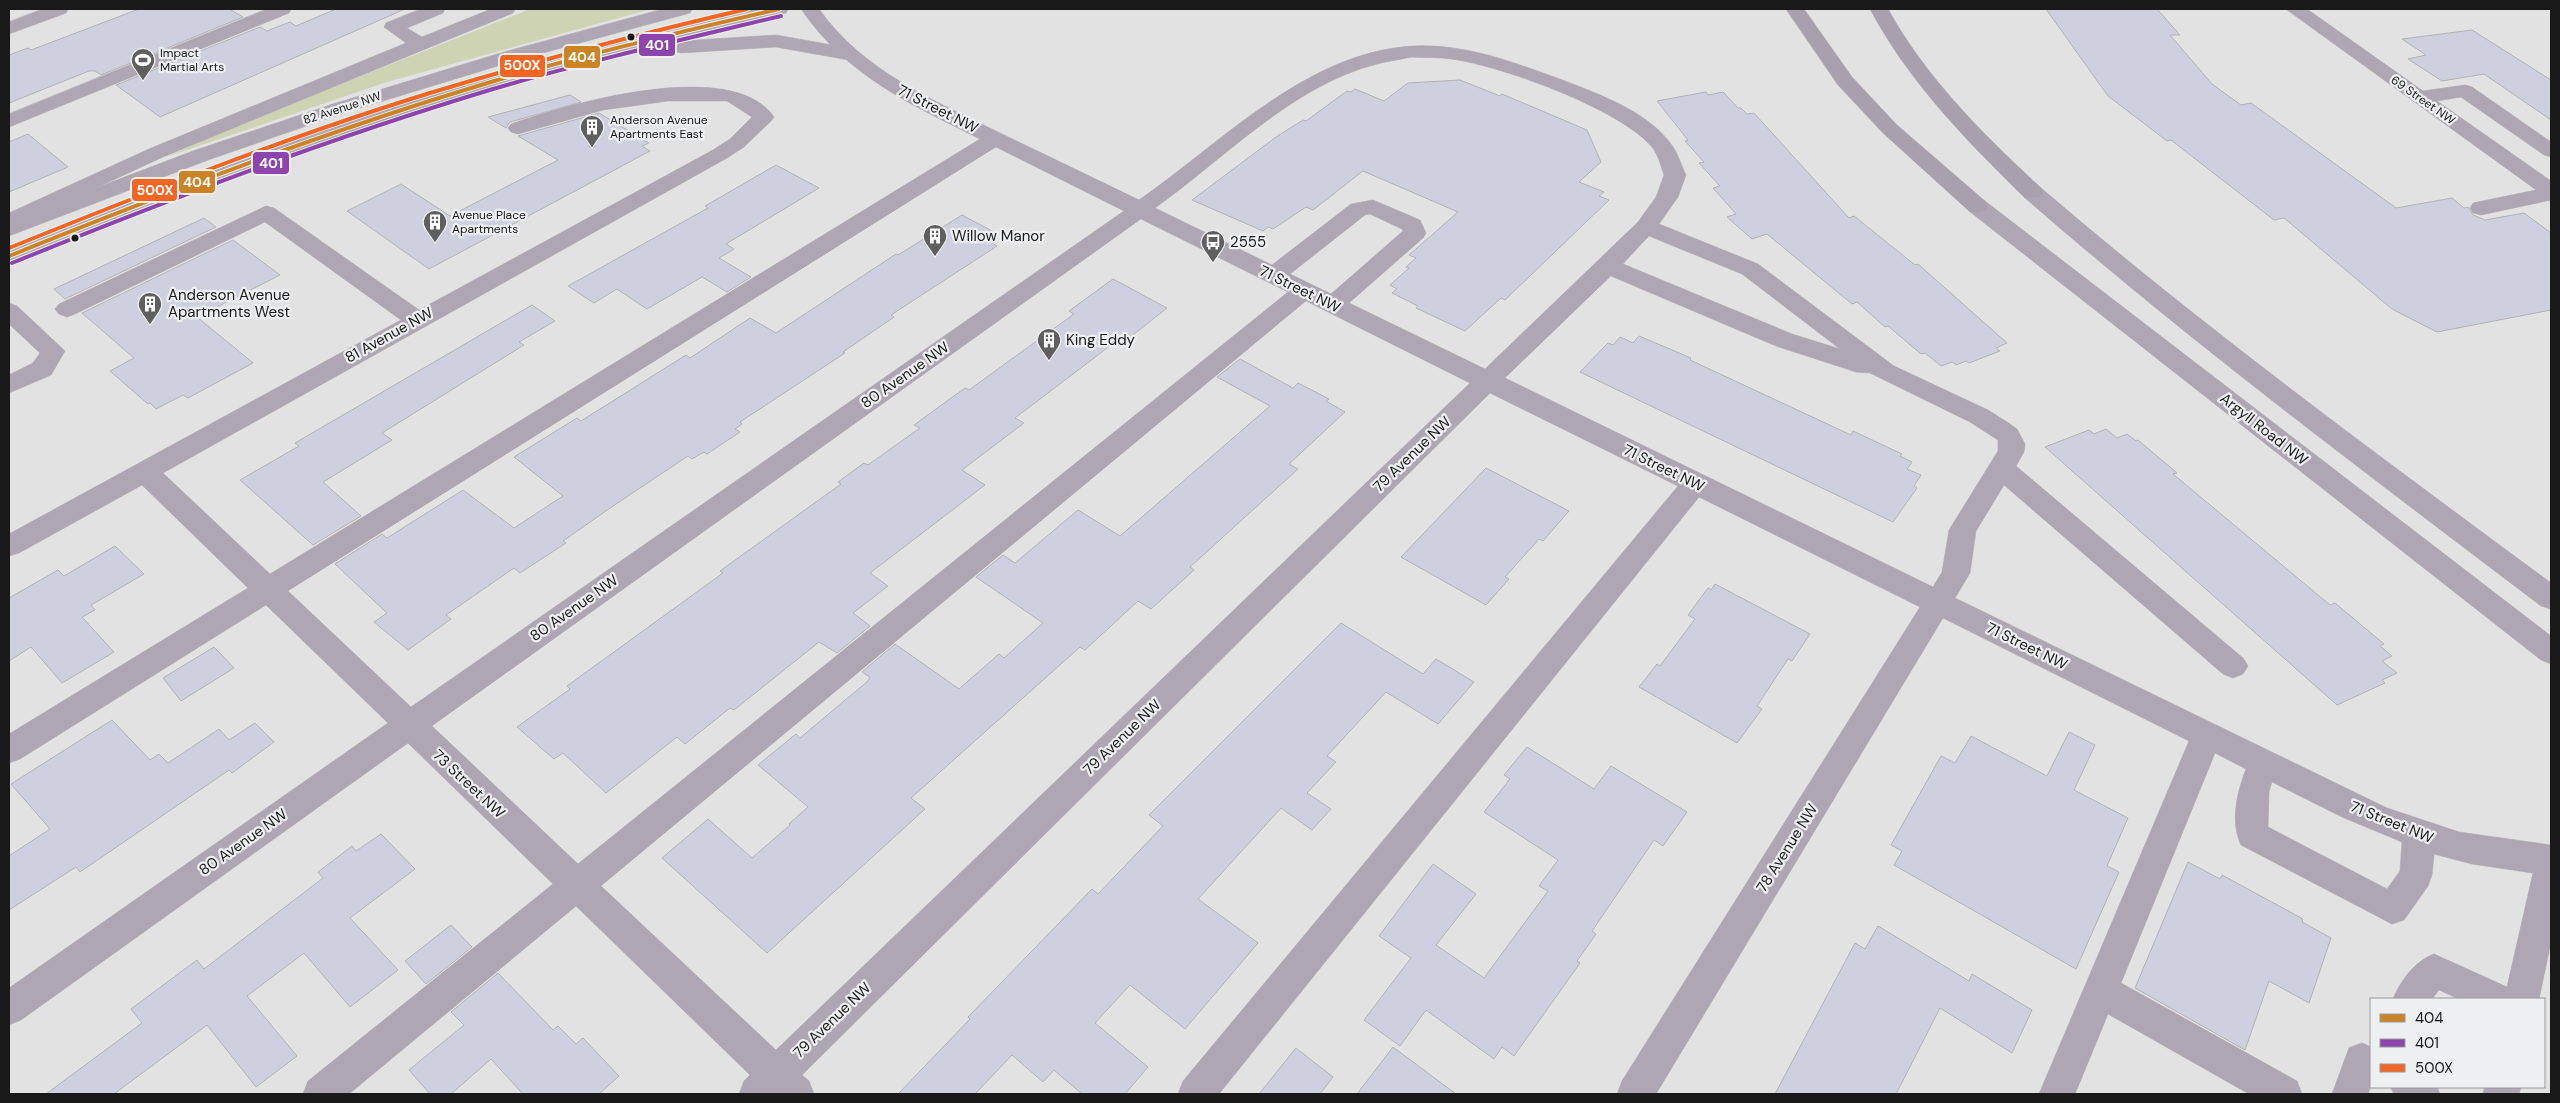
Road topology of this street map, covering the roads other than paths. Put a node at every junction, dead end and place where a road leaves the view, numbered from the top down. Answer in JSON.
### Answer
{"nodes":[{"id":1,"x":59,"y":9,"type":"edge"},
{"id":2,"x":282,"y":9,"type":"edge"},
{"id":3,"x":436,"y":9,"type":"edge"},
{"id":4,"x":682,"y":9,"type":"edge"},
{"id":5,"x":779,"y":9,"type":"edge"},
{"id":6,"x":810,"y":9,"type":"edge"},
{"id":7,"x":1794,"y":9,"type":"edge"},
{"id":8,"x":1878,"y":9,"type":"edge"},
{"id":9,"x":2295,"y":9,"type":"edge"},
{"id":10,"x":499,"y":10,"type":"edge"},
{"id":11,"x":9,"y":28,"type":"edge"},
{"id":12,"x":420,"y":44,"type":"junction"},
{"id":13,"x":849,"y":54,"type":"junction"},
{"id":14,"x":587,"y":56,"type":"junction"},
{"id":15,"x":2419,"y":97,"type":"junction"},
{"id":16,"x":9,"y":121,"type":"edge"},
{"id":17,"x":518,"y":128,"type":"dead end"},
{"id":18,"x":995,"y":138,"type":"junction"},
{"id":19,"x":2551,"y":151,"type":"edge"},
{"id":20,"x":2032,"y":192,"type":"joint"},
{"id":21,"x":2551,"y":193,"type":"edge"},
{"id":22,"x":1977,"y":206,"type":"joint"},
{"id":23,"x":2481,"y":208,"type":"dead end"},
{"id":24,"x":1140,"y":209,"type":"junction"},
{"id":25,"x":9,"y":221,"type":"edge"},
{"id":26,"x":1646,"y":227,"type":"junction"},
{"id":27,"x":9,"y":229,"type":"edge"},
{"id":28,"x":9,"y":256,"type":"edge"},
{"id":29,"x":1608,"y":266,"type":"junction"},
{"id":30,"x":1273,"y":276,"type":"junction"},
{"id":31,"x":1304,"y":291,"type":"junction"},
{"id":32,"x":1332,"y":304,"type":"junction"},
{"id":33,"x":67,"y":309,"type":"dead end"},
{"id":34,"x":9,"y":311,"type":"edge"},
{"id":35,"x":417,"y":320,"type":"junction"},
{"id":36,"x":1885,"y":372,"type":"junction"},
{"id":37,"x":1487,"y":381,"type":"junction"},
{"id":38,"x":9,"y":385,"type":"edge"},
{"id":39,"x":2001,"y":468,"type":"junction"},
{"id":40,"x":144,"y":471,"type":"junction"},
{"id":41,"x":1695,"y":483,"type":"junction"},
{"id":42,"x":9,"y":546,"type":"edge"},
{"id":43,"x":269,"y":590,"type":"junction"},
{"id":44,"x":2551,"y":598,"type":"edge"},
{"id":45,"x":1938,"y":602,"type":"junction"},
{"id":46,"x":2551,"y":652,"type":"edge"},
{"id":47,"x":2233,"y":666,"type":"dead end"},
{"id":48,"x":408,"y":726,"type":"junction"},
{"id":49,"x":2207,"y":735,"type":"junction"},
{"id":50,"x":9,"y":750,"type":"edge"},
{"id":51,"x":2264,"y":763,"type":"junction"},
{"id":52,"x":2419,"y":834,"type":"junction"},
{"id":53,"x":2551,"y":860,"type":"edge"},
{"id":54,"x":2551,"y":865,"type":"edge"},
{"id":55,"x":577,"y":885,"type":"junction"},
{"id":56,"x":2101,"y":990,"type":"junction"},
{"id":57,"x":2411,"y":998,"type":"edge"},
{"id":58,"x":2494,"y":998,"type":"edge"},
{"id":59,"x":2522,"y":998,"type":"edge"},
{"id":60,"x":9,"y":1008,"type":"edge"},
{"id":61,"x":2368,"y":1059,"type":"edge"},
{"id":62,"x":776,"y":1088,"type":"edge"},
{"id":63,"x":2411,"y":1088,"type":"edge"},
{"id":64,"x":321,"y":1094,"type":"edge"},
{"id":65,"x":1196,"y":1094,"type":"edge"},
{"id":66,"x":1635,"y":1094,"type":"edge"},
{"id":67,"x":2057,"y":1094,"type":"edge"},
{"id":68,"x":2284,"y":1094,"type":"edge"},
{"id":69,"x":2350,"y":1094,"type":"edge"},
{"id":70,"x":2422,"y":1094,"type":"edge"}],
"edges":[{"from":1,"to":11,"type":"street"},
{"from":2,"to":16,"type":"street"},
{"from":3,"to":12,"type":"street"},
{"from":4,"to":27,"type":"main road","name":"82 Avenue NW"},
{"from":5,"to":14,"type":"main road","name":"82 Avenue NW"},
{"from":6,"to":13,"type":"street","name":"71 Street NW"},
{"from":7,"to":22,"type":"highway"},
{"from":8,"to":20,"type":"highway"},
{"from":9,"to":15,"type":"street","name":"69 Street NW"},
{"from":10,"to":12,"type":"street","name":"82 Avenue NW"},
{"from":12,"to":25,"type":"street","name":"82 Avenue NW"},
{"from":13,"to":14,"type":"main road"},
{"from":13,"to":18,"type":"street","name":"71 Street NW"},
{"from":14,"to":28,"type":"main road","name":"82 Avenue NW"},
{"from":15,"to":19,"type":"street"},
{"from":15,"to":21,"type":"street","name":"69 Street NW"},
{"from":17,"to":35,"type":"street","name":"81 Avenue NW"},
{"from":18,"to":24,"type":"street","name":"71 Street NW"},
{"from":18,"to":43,"type":"street"},
{"from":20,"to":44,"type":"main road"},
{"from":21,"to":23,"type":"street"},
{"from":22,"to":46,"type":"main road","name":"Argyll Road NW"},
{"from":24,"to":26,"type":"street","name":"80 Avenue NW"},
{"from":24,"to":30,"type":"street","name":"71 Street NW"},
{"from":24,"to":48,"type":"street","name":"80 Avenue NW"},
{"from":26,"to":29,"type":"street","name":"79 Avenue NW"},
{"from":26,"to":36,"type":"street"},
{"from":29,"to":36,"type":"street"},
{"from":29,"to":37,"type":"street","name":"79 Avenue NW"},
{"from":30,"to":31,"type":"street","name":"71 Street NW"},
{"from":30,"to":32,"type":"street"},
{"from":31,"to":32,"type":"street","name":"71 Street NW"},
{"from":31,"to":55,"type":"street"},
{"from":32,"to":37,"type":"street","name":"71 Street NW"},
{"from":33,"to":35,"type":"street"},
{"from":34,"to":38,"type":"street"},
{"from":35,"to":40,"type":"street","name":"81 Avenue NW"},
{"from":36,"to":39,"type":"street","name":"78 Avenue NW"},
{"from":37,"to":41,"type":"street","name":"71 Street NW"},
{"from":37,"to":62,"type":"street","name":"79 Avenue NW"},
{"from":39,"to":45,"type":"street","name":"78 Avenue NW"},
{"from":39,"to":47,"type":"street"},
{"from":40,"to":42,"type":"street","name":"81 Avenue NW"},
{"from":40,"to":43,"type":"street","name":"73 Street NW"},
{"from":41,"to":45,"type":"street","name":"71 Street NW"},
{"from":41,"to":65,"type":"street"},
{"from":43,"to":48,"type":"street","name":"73 Street NW"},
{"from":43,"to":50,"type":"street"},
{"from":45,"to":49,"type":"street","name":"71 Street NW"},
{"from":45,"to":66,"type":"street","name":"78 Avenue NW"},
{"from":48,"to":55,"type":"street","name":"73 Street NW"},
{"from":48,"to":60,"type":"street","name":"80 Avenue NW"},
{"from":49,"to":51,"type":"street","name":"71 Street NW"},
{"from":49,"to":56,"type":"street"},
{"from":51,"to":52,"type":"street","name":"71 Street NW"},
{"from":51,"to":52,"type":"street"},
{"from":52,"to":53,"type":"street","name":"71 Street NW"},
{"from":54,"to":59,"type":"street"},
{"from":55,"to":62,"type":"street","name":"73 Street NW"},
{"from":55,"to":64,"type":"street"},
{"from":56,"to":67,"type":"street"},
{"from":56,"to":68,"type":"street"},
{"from":57,"to":58,"type":"street"},
{"from":61,"to":69,"type":"street"},
{"from":63,"to":70,"type":"street"}]}
